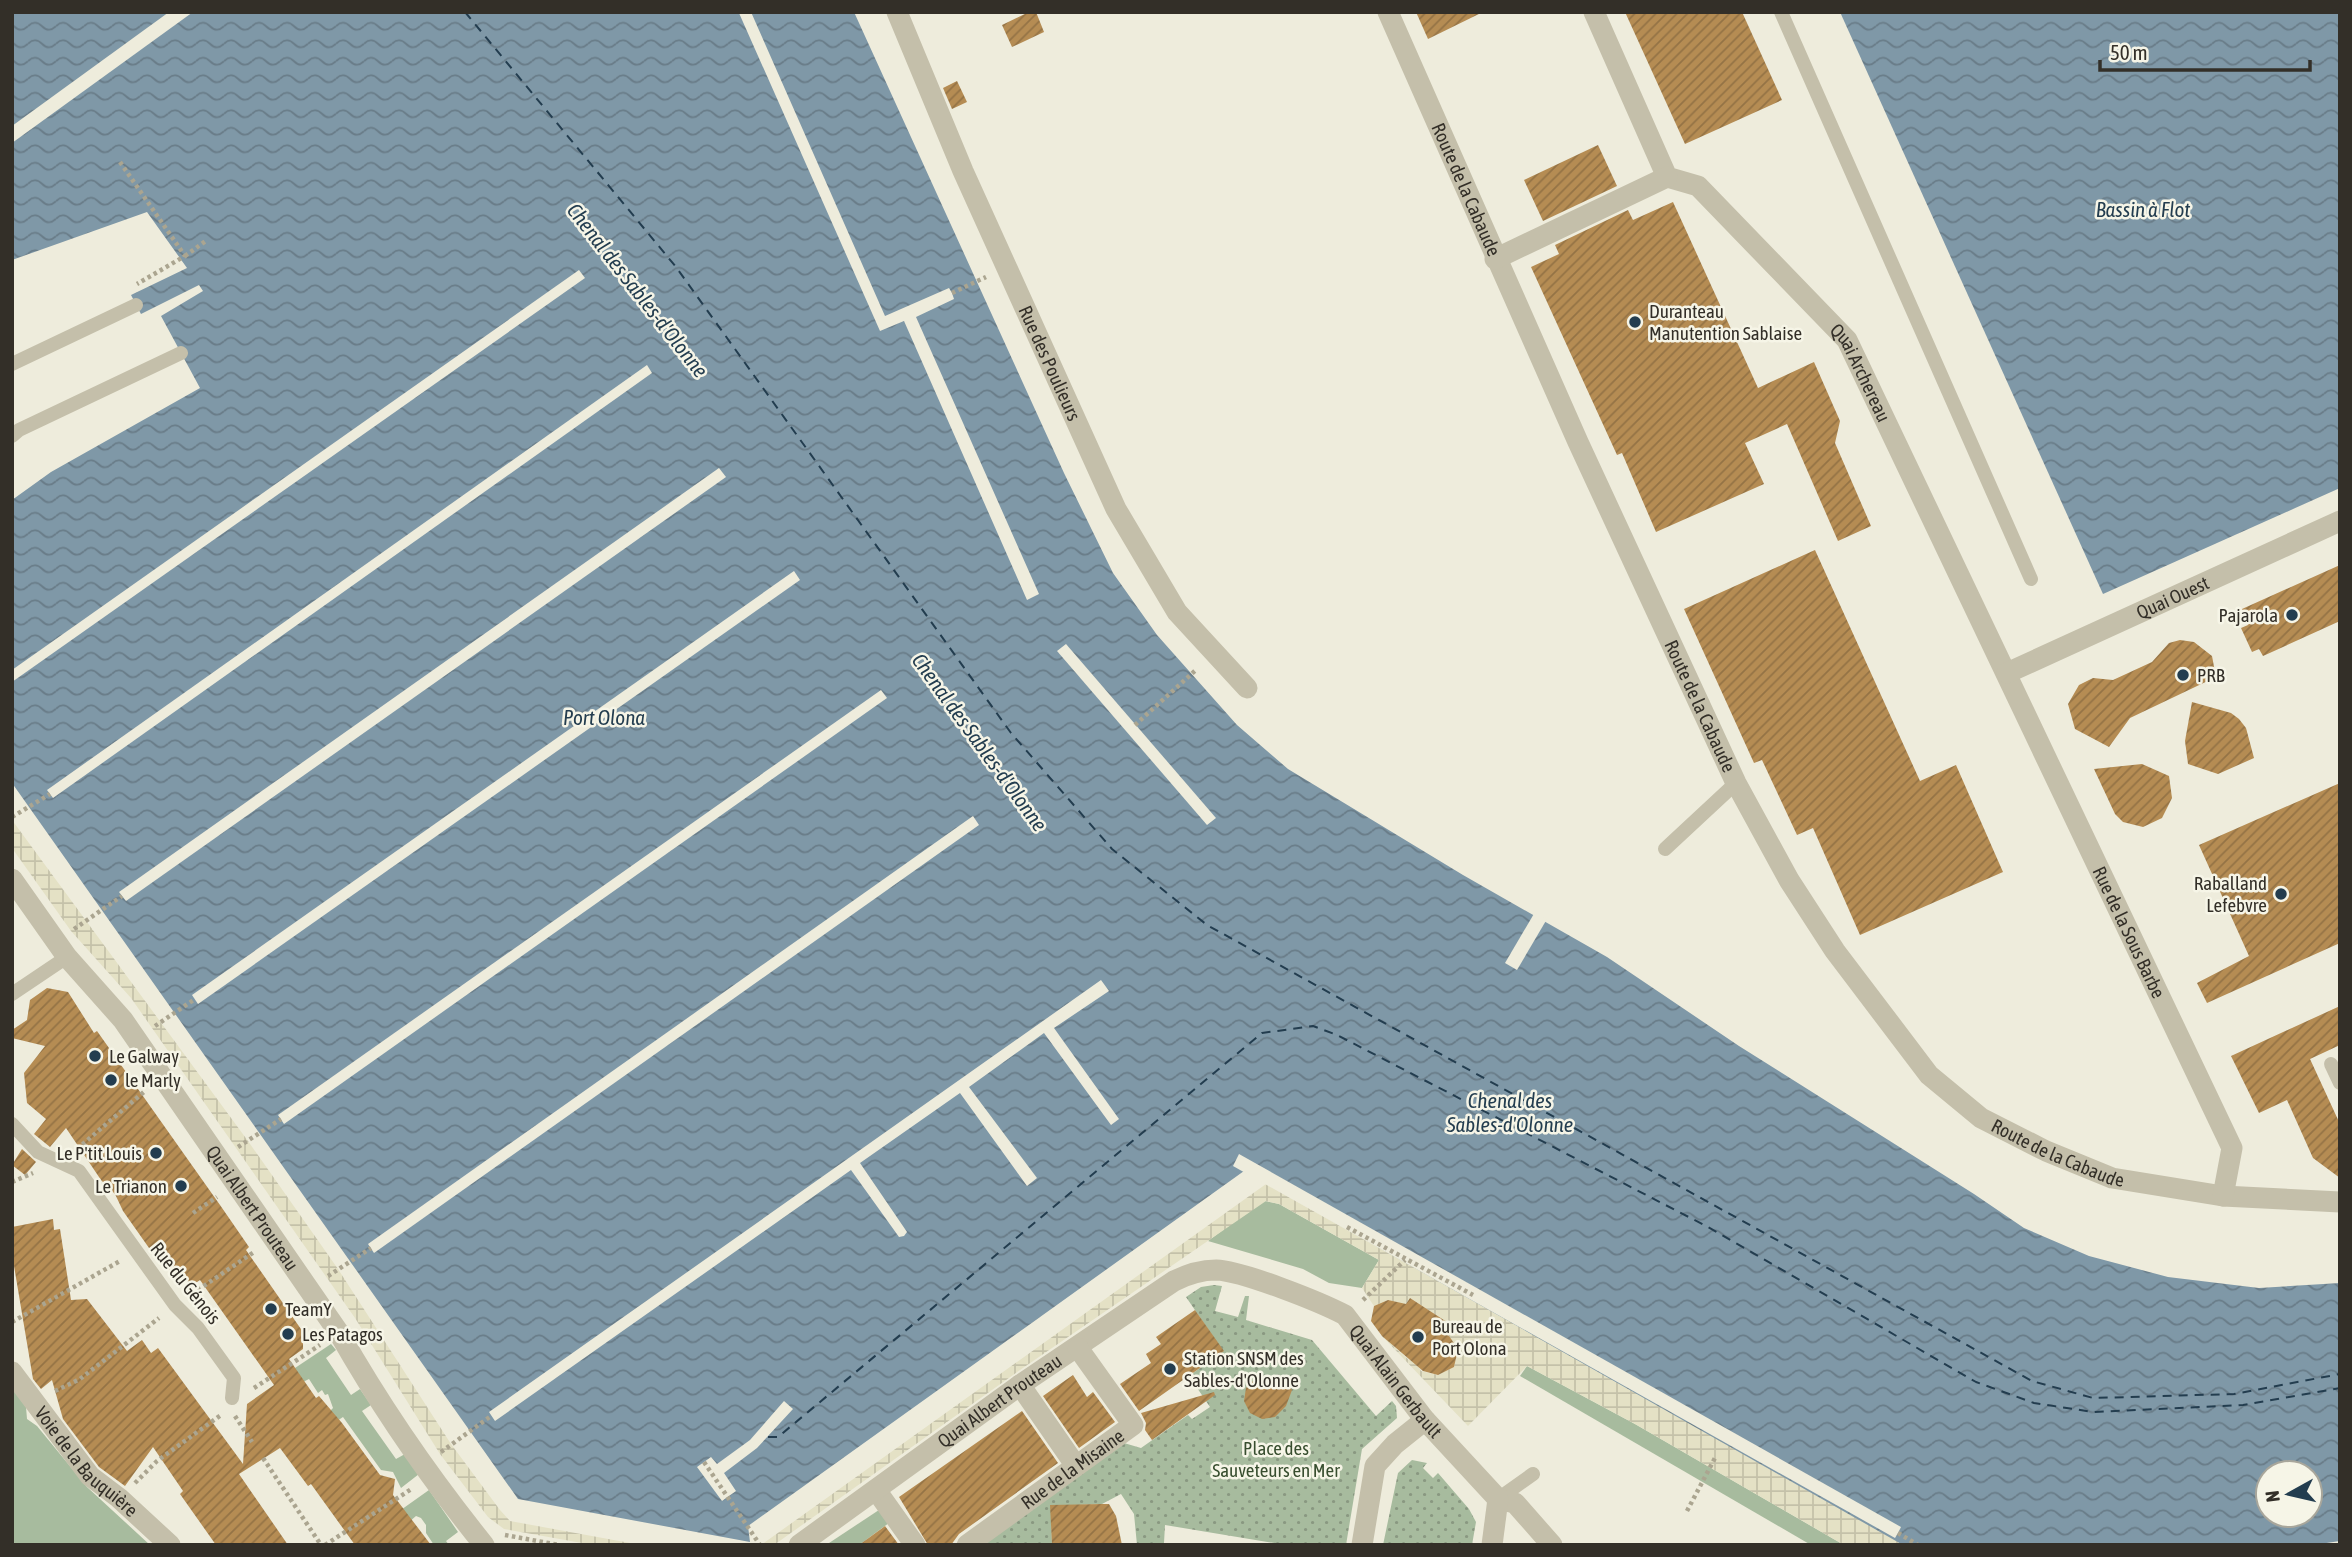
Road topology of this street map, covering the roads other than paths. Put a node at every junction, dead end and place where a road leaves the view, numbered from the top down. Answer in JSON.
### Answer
{"nodes":[{"id":1,"x":897,"y":12,"type":"edge"},
{"id":2,"x":1388,"y":12,"type":"edge"},
{"id":3,"x":1594,"y":12,"type":"edge"},
{"id":4,"x":1781,"y":12,"type":"edge"},
{"id":5,"x":1667,"y":177,"type":"junction"},
{"id":6,"x":1496,"y":259,"type":"junction"},
{"id":7,"x":131,"y":307,"type":"road end"},
{"id":8,"x":181,"y":353,"type":"dead end"},
{"id":9,"x":12,"y":364,"type":"edge"},
{"id":10,"x":12,"y":436,"type":"edge"},
{"id":11,"x":2340,"y":521,"type":"edge"},
{"id":12,"x":2031,"y":579,"type":"dead end"},
{"id":13,"x":2007,"y":673,"type":"junction"},
{"id":14,"x":1247,"y":688,"type":"dead end"},
{"id":15,"x":1736,"y":783,"type":"junction"},
{"id":16,"x":1664,"y":849,"type":"dead end"},
{"id":17,"x":12,"y":879,"type":"edge"},
{"id":18,"x":67,"y":957,"type":"junction"},
{"id":19,"x":12,"y":994,"type":"edge"},
{"id":20,"x":2331,"y":1064,"type":"dead end"},
{"id":21,"x":2340,"y":1083,"type":"edge"},
{"id":22,"x":12,"y":1124,"type":"edge"},
{"id":23,"x":2223,"y":1196,"type":"junction"},
{"id":24,"x":2340,"y":1202,"type":"edge"},
{"id":25,"x":1206,"y":1271,"type":"joint"},
{"id":26,"x":1079,"y":1348,"type":"junction"},
{"id":27,"x":12,"y":1372,"type":"edge"},
{"id":28,"x":1020,"y":1385,"type":"junction"},
{"id":29,"x":232,"y":1403,"type":"road end"},
{"id":30,"x":1425,"y":1420,"type":"junction"},
{"id":31,"x":1076,"y":1466,"type":"junction"},
{"id":32,"x":1533,"y":1474,"type":"dead end"},
{"id":33,"x":876,"y":1489,"type":"junction"},
{"id":34,"x":1497,"y":1499,"type":"junction"},
{"id":35,"x":170,"y":1545,"type":"edge"},
{"id":36,"x":484,"y":1545,"type":"edge"},
{"id":37,"x":799,"y":1545,"type":"edge"},
{"id":38,"x":915,"y":1545,"type":"edge"},
{"id":39,"x":967,"y":1545,"type":"edge"},
{"id":40,"x":1362,"y":1545,"type":"edge"},
{"id":41,"x":1492,"y":1545,"type":"edge"},
{"id":42,"x":1552,"y":1545,"type":"edge"}],
"edges":[{"from":1,"to":14,"type":"street","name":"Rue des Poulieurs"},
{"from":2,"to":6,"type":"street","name":"Route de la Cabaude"},
{"from":3,"to":5,"type":"street"},
{"from":4,"to":12,"type":"lane"},
{"from":5,"to":6,"type":"street"},
{"from":5,"to":13,"type":"street","name":"Quai Archereau"},
{"from":6,"to":15,"type":"street","name":"Route de la Cabaude"},
{"from":7,"to":9,"type":"lane"},
{"from":8,"to":10,"type":"lane"},
{"from":11,"to":13,"type":"street","name":"Quai Ouest"},
{"from":13,"to":23,"type":"street","name":"Rue de la Sous Barbe"},
{"from":15,"to":16,"type":"lane"},
{"from":15,"to":23,"type":"street","name":"Route de la Cabaude"},
{"from":17,"to":18,"type":"street","name":"Quai Albert Prouteau"},
{"from":18,"to":19,"type":"lane"},
{"from":18,"to":36,"type":"street","name":"Quai Albert Prouteau"},
{"from":20,"to":21,"type":"lane"},
{"from":22,"to":29,"type":"lane","name":"Rue du Génois"},
{"from":23,"to":24,"type":"street","name":"Route de la Cabaude"},
{"from":25,"to":26,"type":"street","name":"Quai Albert Prouteau"},
{"from":25,"to":30,"type":"street","name":"Quai Alain Gerbault"},
{"from":26,"to":28,"type":"street","name":"Quai Albert Prouteau"},
{"from":26,"to":31,"type":"street","name":"Rue de la Misaine"},
{"from":27,"to":35,"type":"street","name":"Voie de la Bauquière"},
{"from":28,"to":31,"type":"street"},
{"from":28,"to":33,"type":"street","name":"Quai Albert Prouteau"},
{"from":30,"to":34,"type":"street","name":"Quai Alain Gerbault"},
{"from":30,"to":40,"type":"street"},
{"from":31,"to":39,"type":"street","name":"Rue de la Misaine"},
{"from":32,"to":34,"type":"lane"},
{"from":33,"to":37,"type":"street","name":"Quai Albert Prouteau"},
{"from":33,"to":38,"type":"street"},
{"from":34,"to":41,"type":"street"},
{"from":34,"to":42,"type":"street","name":"Quai Alain Gerbault"}]}
